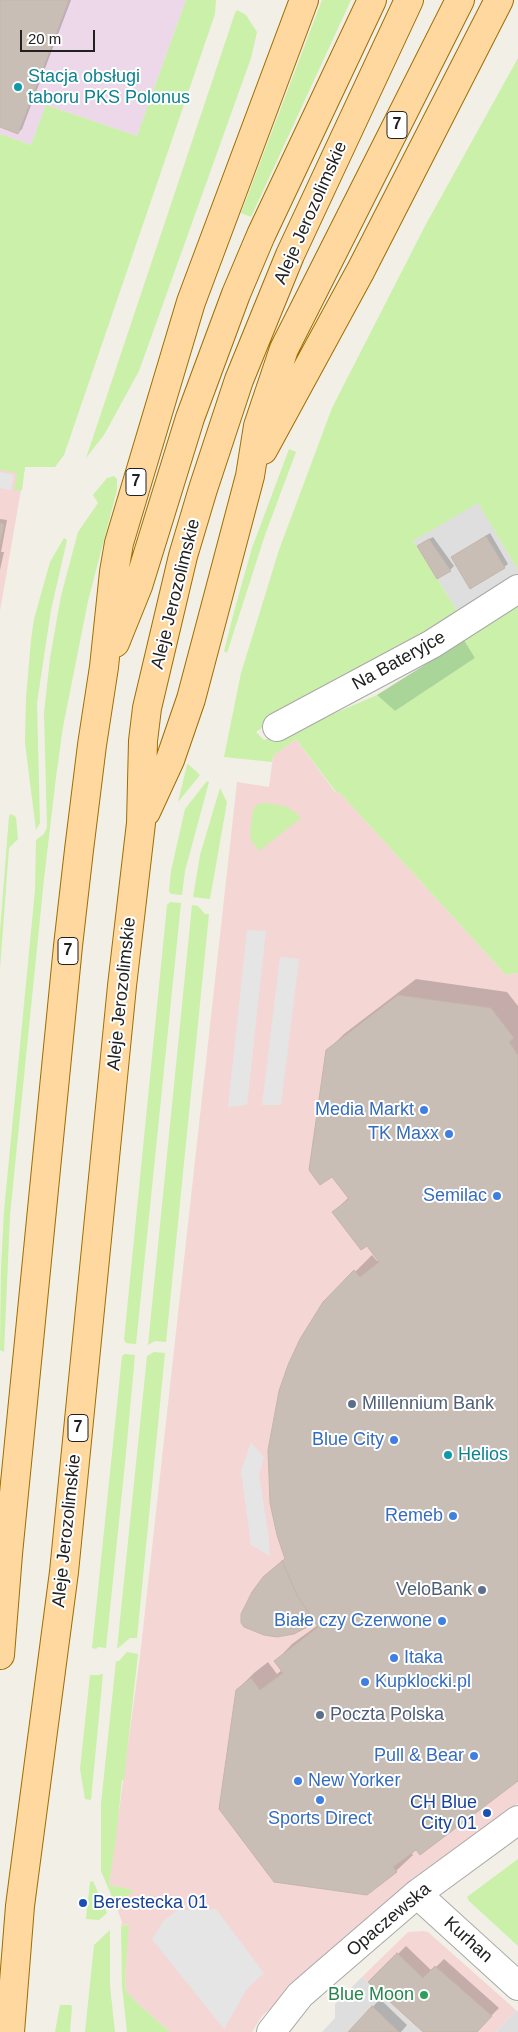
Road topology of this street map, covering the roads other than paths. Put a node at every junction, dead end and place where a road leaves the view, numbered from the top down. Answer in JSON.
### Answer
{"nodes":[{"id":1,"x":304,"y":0,"type":"edge"},
{"id":2,"x":372,"y":0,"type":"edge"},
{"id":3,"x":409,"y":0,"type":"edge"},
{"id":4,"x":460,"y":0,"type":"edge"},
{"id":5,"x":499,"y":0,"type":"edge"},
{"id":6,"x":250,"y":476,"type":"junction"},
{"id":7,"x":518,"y":589,"type":"edge"},
{"id":8,"x":104,"y":668,"type":"junction"},
{"id":9,"x":277,"y":727,"type":"dead end"},
{"id":10,"x":141,"y":823,"type":"junction"},
{"id":11,"x":0,"y":1655,"type":"edge"},
{"id":12,"x":518,"y":1820,"type":"edge"},
{"id":13,"x":417,"y":1894,"type":"junction"},
{"id":14,"x":518,"y":1986,"type":"edge"},
{"id":15,"x":10,"y":2032,"type":"edge"},
{"id":16,"x":271,"y":2032,"type":"edge"}],
"edges":[{"from":1,"to":8,"type":"main road","name":"Aleje Jerozolimskie","number":"7"},
{"from":2,"to":8,"type":"main road","name":"Aleje Jerozolimskie"},
{"from":3,"to":10,"type":"main road","name":"Aleje Jerozolimskie"},
{"from":4,"to":6,"type":"main road","number":"7"},
{"from":5,"to":6,"type":"main road"},
{"from":6,"to":10,"type":"main road","number":"7"},
{"from":7,"to":9,"type":"street","name":"Na Bateryjce"},
{"from":8,"to":11,"type":"main road","name":"Aleje Jerozolimskie","number":"7"},
{"from":10,"to":15,"type":"main road","name":"Aleje Jerozolimskie","number":"7"},
{"from":12,"to":13,"type":"street","name":"Opaczewska"},
{"from":13,"to":14,"type":"street","name":"Kurhan"},
{"from":13,"to":16,"type":"street","name":"Opaczewska"}]}
